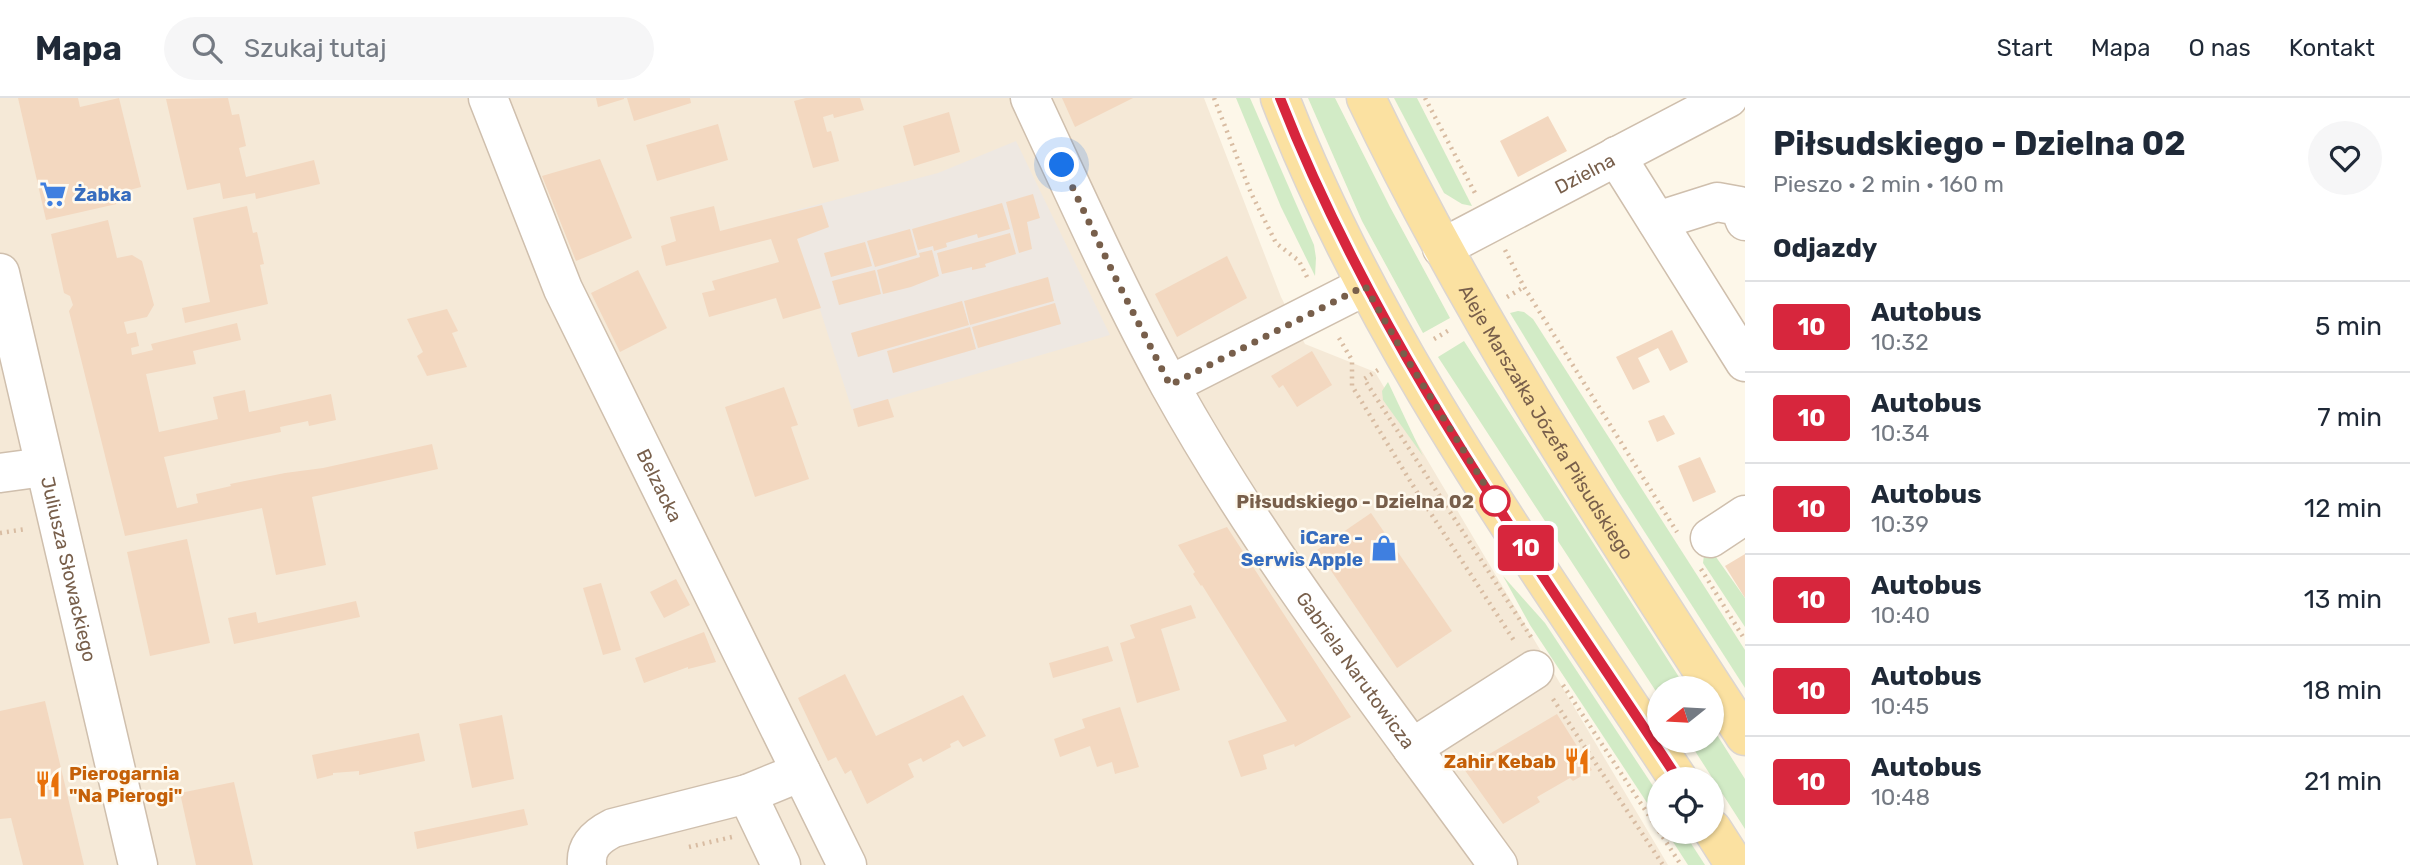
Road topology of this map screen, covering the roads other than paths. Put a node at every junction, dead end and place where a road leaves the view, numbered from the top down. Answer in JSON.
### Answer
{"nodes":[{"id":1,"x":488,"y":98,"type":"edge"},
{"id":2,"x":1030,"y":98,"type":"edge"},
{"id":3,"x":1280,"y":98,"type":"edge"},
{"id":4,"x":1366,"y":98,"type":"edge"},
{"id":5,"x":1728,"y":98,"type":"edge"},
{"id":6,"x":1616,"y":156,"type":"junction"},
{"id":7,"x":1745,"y":221,"type":"edge"},
{"id":8,"x":1657,"y":222,"type":"junction"},
{"id":9,"x":1442,"y":248,"type":"junction"},
{"id":10,"x":0,"y":273,"type":"edge"},
{"id":11,"x":1365,"y":286,"type":"junction"},
{"id":12,"x":1745,"y":362,"type":"edge"},
{"id":13,"x":1170,"y":385,"type":"junction"},
{"id":14,"x":44,"y":467,"type":"junction"},
{"id":15,"x":0,"y":473,"type":"edge"},
{"id":16,"x":1745,"y":515,"type":"edge"},
{"id":17,"x":1694,"y":543,"type":"road end"},
{"id":18,"x":1543,"y":665,"type":"road end"},
{"id":19,"x":1745,"y":736,"type":"edge"},
{"id":20,"x":1412,"y":748,"type":"junction"},
{"id":21,"x":1670,"y":767,"type":"edge"},
{"id":22,"x":801,"y":772,"type":"junction"},
{"id":23,"x":747,"y":794,"type":"junction"},
{"id":24,"x":1722,"y":844,"type":"edge"},
{"id":25,"x":138,"y":865,"type":"edge"},
{"id":26,"x":587,"y":865,"type":"edge"},
{"id":27,"x":781,"y":865,"type":"edge"},
{"id":28,"x":846,"y":865,"type":"edge"},
{"id":29,"x":1498,"y":865,"type":"edge"},
{"id":30,"x":1735,"y":865,"type":"edge"}],
"edges":[{"from":1,"to":22,"type":"street","name":"Belzacka"},
{"from":2,"to":13,"type":"street","name":"Gabriela Narutowicza"},
{"from":3,"to":11,"type":"main road"},
{"from":4,"to":9,"type":"main road","name":"Aleje Marszałka Józefa Piłsudskiego"},
{"from":5,"to":6,"type":"street","name":"Dzielna"},
{"from":6,"to":8,"type":"street"},
{"from":6,"to":9,"type":"street","name":"Dzielna"},
{"from":7,"to":8,"type":"street"},
{"from":8,"to":12,"type":"street"},
{"from":9,"to":19,"type":"main road","name":"Aleje Marszałka Józefa Piłsudskiego"},
{"from":10,"to":14,"type":"street","name":"Juliusza Słowackiego"},
{"from":11,"to":13,"type":"street"},
{"from":11,"to":21,"type":"main road"},
{"from":13,"to":20,"type":"street","name":"Gabriela Narutowicza"},
{"from":14,"to":15,"type":"street"},
{"from":14,"to":25,"type":"street","name":"Juliusza Słowackiego"},
{"from":16,"to":17,"type":"street"},
{"from":18,"to":20,"type":"street"},
{"from":20,"to":29,"type":"street","name":"Gabriela Narutowicza"},
{"from":22,"to":23,"type":"street"},
{"from":22,"to":28,"type":"street","name":"Belzacka"},
{"from":23,"to":26,"type":"street"},
{"from":23,"to":27,"type":"street"},
{"from":24,"to":30,"type":"main road"}]}
